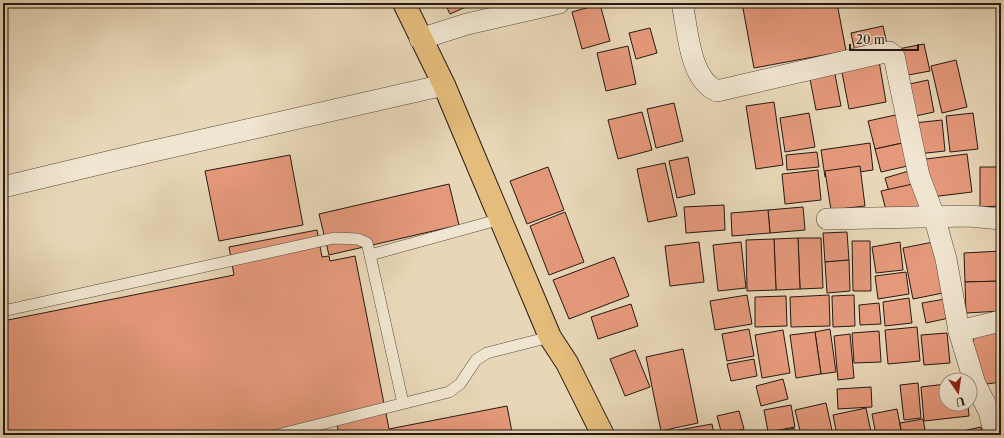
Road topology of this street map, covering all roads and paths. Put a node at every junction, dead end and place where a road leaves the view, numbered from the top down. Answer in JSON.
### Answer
{"nodes":[{"id":1,"x":404,"y":3,"type":"edge"},
{"id":2,"x":559,"y":3,"type":"edge"},
{"id":3,"x":682,"y":3,"type":"edge"},
{"id":4,"x":420,"y":39,"type":"junction"},
{"id":5,"x":444,"y":85,"type":"junction"},
{"id":6,"x":3,"y":187,"type":"edge"},
{"id":7,"x":934,"y":216,"type":"junction"},
{"id":8,"x":501,"y":219,"type":"junction"},
{"id":9,"x":827,"y":219,"type":"dead end"},
{"id":10,"x":1001,"y":219,"type":"edge"},
{"id":11,"x":370,"y":255,"type":"junction"},
{"id":12,"x":3,"y":310,"type":"edge"},
{"id":13,"x":1001,"y":321,"type":"edge"},
{"id":14,"x":959,"y":331,"type":"junction"},
{"id":15,"x":550,"y":336,"type":"junction"},
{"id":16,"x":403,"y":403,"type":"junction"},
{"id":17,"x":602,"y":434,"type":"edge"},
{"id":18,"x":277,"y":435,"type":"edge"},
{"id":19,"x":995,"y":435,"type":"edge"}],
"edges":[{"from":1,"to":4,"type":"main road"},
{"from":2,"to":4,"type":"street"},
{"from":3,"to":7,"type":"street"},
{"from":4,"to":5,"type":"main road"},
{"from":5,"to":6,"type":"street"},
{"from":5,"to":8,"type":"main road"},
{"from":7,"to":9,"type":"street"},
{"from":7,"to":10,"type":"street"},
{"from":7,"to":14,"type":"street"},
{"from":8,"to":11,"type":"lane"},
{"from":8,"to":15,"type":"main road"},
{"from":11,"to":12,"type":"lane"},
{"from":11,"to":16,"type":"lane"},
{"from":13,"to":14,"type":"street"},
{"from":14,"to":19,"type":"street"},
{"from":15,"to":16,"type":"lane"},
{"from":15,"to":17,"type":"main road"},
{"from":16,"to":18,"type":"lane"}]}
